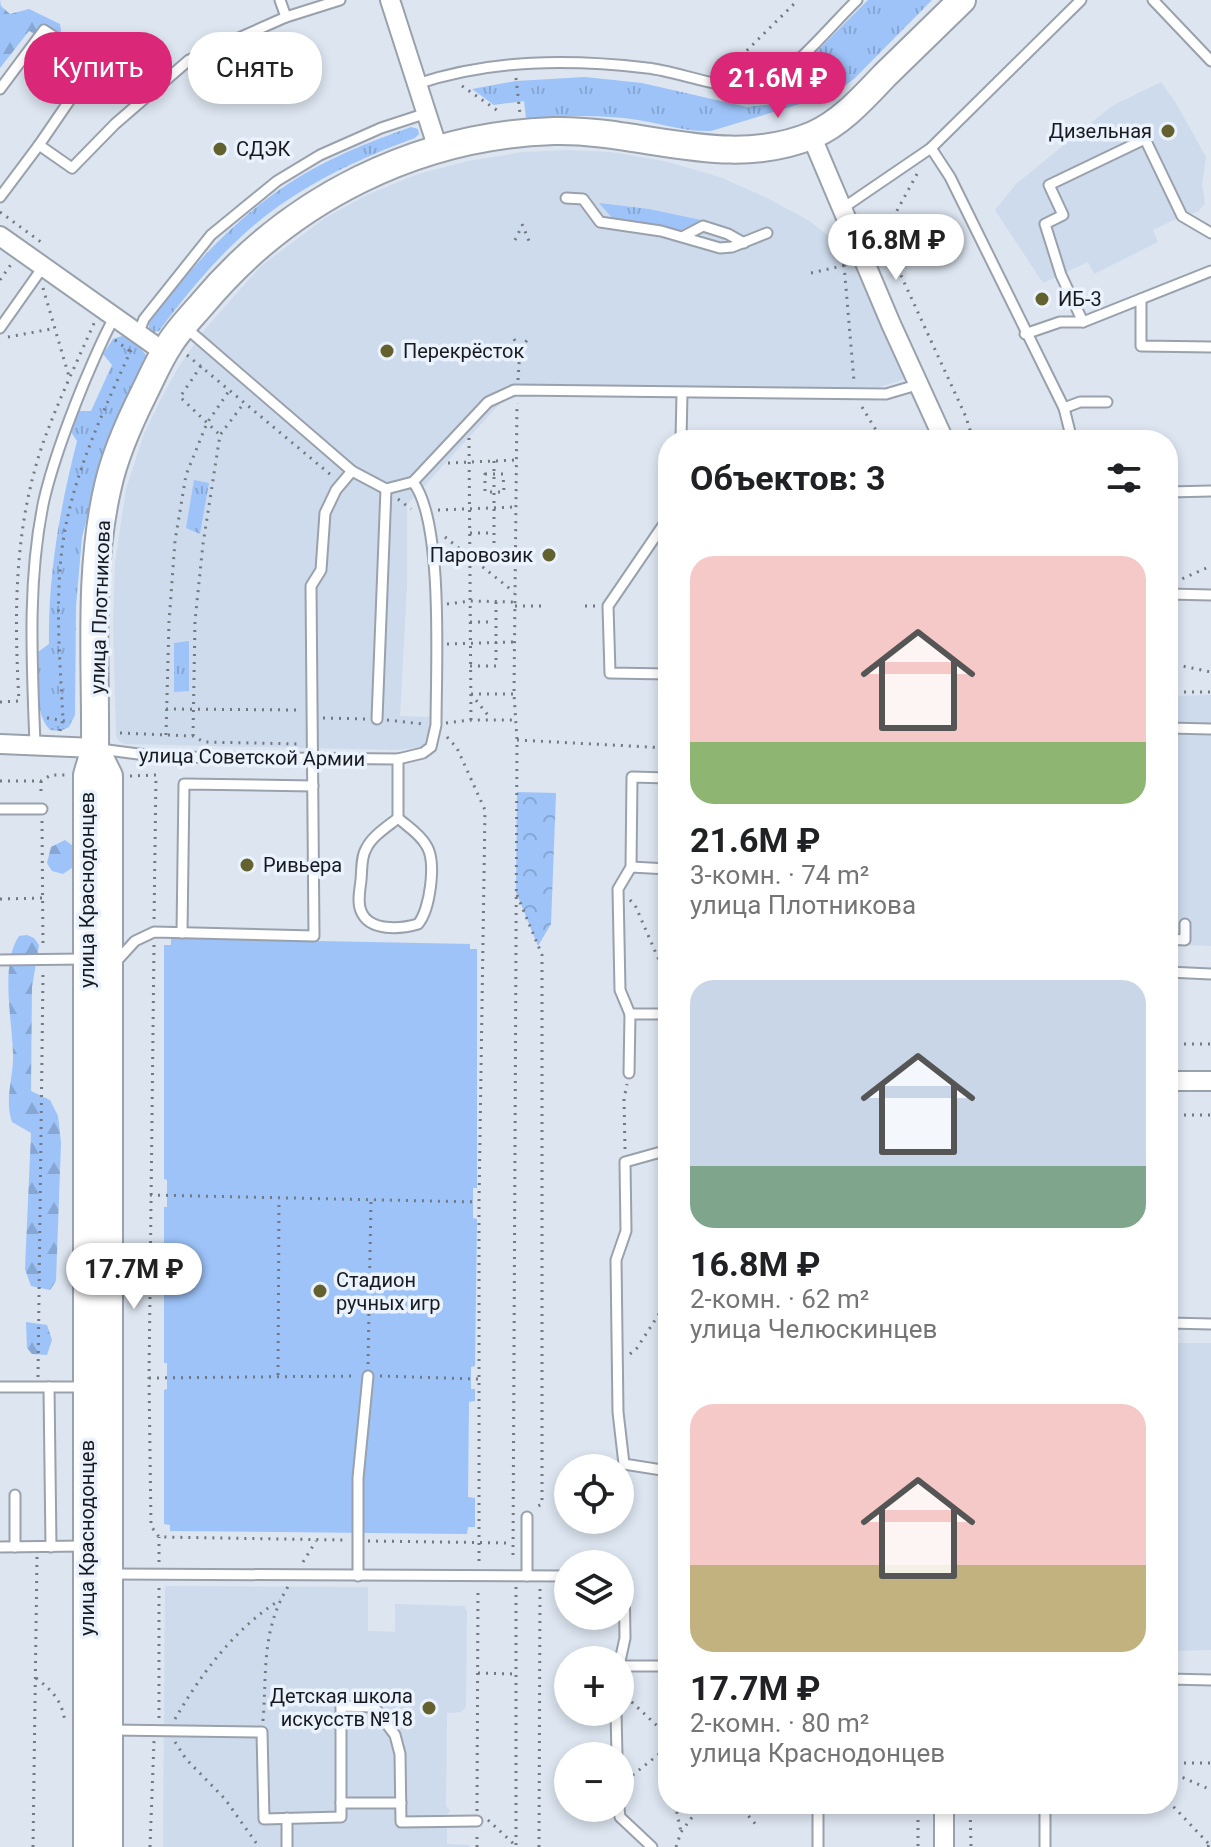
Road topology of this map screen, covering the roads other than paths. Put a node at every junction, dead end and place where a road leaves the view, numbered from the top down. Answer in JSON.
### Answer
{"nodes":[{"id":1,"x":280,"y":0,"type":"edge"},
{"id":2,"x":340,"y":0,"type":"edge"},
{"id":3,"x":390,"y":0,"type":"edge"},
{"id":4,"x":857,"y":0,"type":"edge"},
{"id":5,"x":962,"y":0,"type":"edge"},
{"id":6,"x":1081,"y":0,"type":"edge"},
{"id":7,"x":1153,"y":0,"type":"edge"},
{"id":8,"x":286,"y":17,"type":"junction"},
{"id":9,"x":1211,"y":61,"type":"edge"},
{"id":10,"x":417,"y":84,"type":"junction"},
{"id":11,"x":0,"y":89,"type":"edge"},
{"id":12,"x":427,"y":113,"type":"junction"},
{"id":13,"x":811,"y":135,"type":"junction"},
{"id":14,"x":39,"y":145,"type":"junction"},
{"id":15,"x":931,"y":148,"type":"junction"},
{"id":16,"x":438,"y":149,"type":"junction"},
{"id":17,"x":0,"y":197,"type":"edge"},
{"id":18,"x":566,"y":198,"type":"dead end"},
{"id":19,"x":843,"y":208,"type":"junction"},
{"id":20,"x":767,"y":233,"type":"dead end"},
{"id":21,"x":1211,"y":233,"type":"edge"},
{"id":22,"x":0,"y":236,"type":"edge"},
{"id":23,"x":684,"y":236,"type":"junction"},
{"id":24,"x":744,"y":243,"type":"junction"},
{"id":25,"x":1211,"y":271,"type":"edge"},
{"id":26,"x":43,"y":276,"type":"junction"},
{"id":27,"x":1141,"y":299,"type":"junction"},
{"id":28,"x":114,"y":318,"type":"junction"},
{"id":29,"x":1083,"y":322,"type":"junction"},
{"id":30,"x":183,"y":326,"type":"junction"},
{"id":31,"x":0,"y":328,"type":"edge"},
{"id":32,"x":1025,"y":334,"type":"junction"},
{"id":33,"x":134,"y":343,"type":"junction"},
{"id":34,"x":1211,"y":347,"type":"edge"},
{"id":35,"x":176,"y":353,"type":"junction"},
{"id":36,"x":920,"y":384,"type":"junction"},
{"id":37,"x":682,"y":393,"type":"junction"},
{"id":38,"x":1107,"y":402,"type":"dead end"},
{"id":39,"x":1064,"y":408,"type":"junction"},
{"id":40,"x":681,"y":430,"type":"edge"},
{"id":41,"x":940,"y":430,"type":"edge"},
{"id":42,"x":1070,"y":430,"type":"edge"},
{"id":43,"x":352,"y":471,"type":"junction"},
{"id":44,"x":413,"y":482,"type":"junction"},
{"id":45,"x":386,"y":489,"type":"junction"},
{"id":46,"x":1211,"y":491,"type":"edge"},
{"id":47,"x":1178,"y":492,"type":"edge"},
{"id":48,"x":658,"y":533,"type":"edge"},
{"id":49,"x":1178,"y":594,"type":"edge"},
{"id":50,"x":1211,"y":595,"type":"edge"},
{"id":51,"x":658,"y":674,"type":"edge"},
{"id":52,"x":377,"y":719,"type":"dead end"},
{"id":53,"x":1178,"y":728,"type":"edge"},
{"id":54,"x":1211,"y":729,"type":"edge"},
{"id":55,"x":0,"y":744,"type":"edge"},
{"id":56,"x":35,"y":744,"type":"junction"},
{"id":57,"x":95,"y":748,"type":"junction"},
{"id":58,"x":314,"y":759,"type":"junction"},
{"id":59,"x":398,"y":759,"type":"junction"},
{"id":60,"x":658,"y":778,"type":"edge"},
{"id":61,"x":313,"y":786,"type":"junction"},
{"id":62,"x":0,"y":809,"type":"edge"},
{"id":63,"x":42,"y":809,"type":"road end"},
{"id":64,"x":398,"y":818,"type":"junction"},
{"id":65,"x":631,"y":867,"type":"junction"},
{"id":66,"x":658,"y":868,"type":"edge"},
{"id":67,"x":1185,"y":924,"type":"dead end"},
{"id":68,"x":182,"y":933,"type":"junction"},
{"id":69,"x":1178,"y":940,"type":"edge"},
{"id":70,"x":0,"y":960,"type":"edge"},
{"id":71,"x":98,"y":964,"type":"junction"},
{"id":72,"x":1178,"y":972,"type":"edge"},
{"id":73,"x":1211,"y":974,"type":"edge"},
{"id":74,"x":630,"y":1014,"type":"junction"},
{"id":75,"x":658,"y":1014,"type":"edge"},
{"id":76,"x":629,"y":1073,"type":"road end"},
{"id":77,"x":1178,"y":1081,"type":"edge"},
{"id":78,"x":1211,"y":1081,"type":"edge"},
{"id":79,"x":658,"y":1153,"type":"edge"},
{"id":80,"x":1178,"y":1323,"type":"edge"},
{"id":81,"x":1211,"y":1324,"type":"edge"},
{"id":82,"x":368,"y":1376,"type":"road end"},
{"id":83,"x":0,"y":1387,"type":"edge"},
{"id":84,"x":49,"y":1387,"type":"junction"},
{"id":85,"x":87,"y":1387,"type":"junction"},
{"id":86,"x":658,"y":1469,"type":"edge"},
{"id":87,"x":15,"y":1495,"type":"dead end"},
{"id":88,"x":527,"y":1513,"type":"road end"},
{"id":89,"x":87,"y":1546,"type":"junction"},
{"id":90,"x":0,"y":1547,"type":"edge"},
{"id":91,"x":15,"y":1547,"type":"junction"},
{"id":92,"x":51,"y":1547,"type":"junction"},
{"id":93,"x":109,"y":1574,"type":"junction"},
{"id":94,"x":358,"y":1576,"type":"junction"},
{"id":95,"x":527,"y":1576,"type":"junction"},
{"id":96,"x":554,"y":1576,"type":"edge"},
{"id":97,"x":634,"y":1664,"type":"edge"},
{"id":98,"x":658,"y":1665,"type":"edge"},
{"id":99,"x":1178,"y":1679,"type":"edge"},
{"id":100,"x":1211,"y":1680,"type":"edge"},
{"id":101,"x":109,"y":1730,"type":"junction"},
{"id":102,"x":341,"y":1803,"type":"junction"},
{"id":103,"x":401,"y":1803,"type":"junction"},
{"id":104,"x":818,"y":1814,"type":"edge"},
{"id":105,"x":944,"y":1814,"type":"edge"},
{"id":106,"x":1045,"y":1814,"type":"edge"},
{"id":107,"x":287,"y":1818,"type":"junction"},
{"id":108,"x":477,"y":1821,"type":"road end"},
{"id":109,"x":625,"y":1822,"type":"edge"},
{"id":110,"x":87,"y":1847,"type":"edge"},
{"id":111,"x":109,"y":1847,"type":"edge"},
{"id":112,"x":287,"y":1847,"type":"edge"},
{"id":113,"x":652,"y":1847,"type":"edge"},
{"id":114,"x":818,"y":1847,"type":"edge"},
{"id":115,"x":944,"y":1847,"type":"edge"},
{"id":116,"x":1045,"y":1847,"type":"edge"}],
"edges":[{"from":1,"to":8,"type":"lane"},
{"from":2,"to":8,"type":"lane"},
{"from":3,"to":10,"type":"street"},
{"from":4,"to":10,"type":"lane"},
{"from":5,"to":13,"type":"main road","name":"улица Плотникова"},
{"from":6,"to":15,"type":"lane"},
{"from":7,"to":9,"type":"lane"},
{"from":8,"to":14,"type":"lane"},
{"from":10,"to":12,"type":"street"},
{"from":11,"to":14,"type":"lane"},
{"from":12,"to":16,"type":"street"},
{"from":12,"to":33,"type":"lane"},
{"from":13,"to":16,"type":"main road","name":"улица Плотникова"},
{"from":13,"to":19,"type":"street"},
{"from":14,"to":17,"type":"lane"},
{"from":15,"to":19,"type":"lane"},
{"from":15,"to":32,"type":"lane"},
{"from":16,"to":30,"type":"main road","name":"улица Плотникова"},
{"from":18,"to":23,"type":"lane"},
{"from":19,"to":36,"type":"street"},
{"from":20,"to":24,"type":"lane"},
{"from":21,"to":29,"type":"lane"},
{"from":22,"to":26,"type":"street"},
{"from":23,"to":24,"type":"lane"},
{"from":23,"to":24,"type":"lane"},
{"from":25,"to":27,"type":"lane"},
{"from":26,"to":28,"type":"street"},
{"from":26,"to":31,"type":"lane"},
{"from":27,"to":29,"type":"lane"},
{"from":27,"to":34,"type":"lane"},
{"from":28,"to":33,"type":"street"},
{"from":28,"to":56,"type":"lane"},
{"from":29,"to":32,"type":"lane"},
{"from":30,"to":35,"type":"main road","name":"улица Плотникова"},
{"from":30,"to":43,"type":"lane"},
{"from":32,"to":39,"type":"lane"},
{"from":33,"to":35,"type":"street"},
{"from":35,"to":57,"type":"main road","name":"улица Плотникова"},
{"from":36,"to":37,"type":"lane"},
{"from":36,"to":41,"type":"street"},
{"from":37,"to":40,"type":"lane"},
{"from":37,"to":44,"type":"lane"},
{"from":38,"to":39,"type":"lane"},
{"from":39,"to":42,"type":"lane"},
{"from":43,"to":45,"type":"lane"},
{"from":43,"to":58,"type":"lane"},
{"from":44,"to":45,"type":"lane"},
{"from":44,"to":59,"type":"lane"},
{"from":45,"to":52,"type":"lane"},
{"from":46,"to":47,"type":"lane"},
{"from":48,"to":51,"type":"lane"},
{"from":49,"to":50,"type":"lane"},
{"from":53,"to":54,"type":"lane"},
{"from":55,"to":56,"type":"street","name":"улица Советской Армии"},
{"from":56,"to":57,"type":"street","name":"улица Советской Армии"},
{"from":57,"to":58,"type":"lane","name":"улица Советской Армии"},
{"from":57,"to":71,"type":"main road","name":"улица Краснодонцев"},
{"from":58,"to":59,"type":"lane","name":"улица Советской Армии"},
{"from":58,"to":61,"type":"lane"},
{"from":59,"to":64,"type":"lane"},
{"from":60,"to":65,"type":"lane"},
{"from":61,"to":68,"type":"lane"},
{"from":61,"to":68,"type":"lane"},
{"from":62,"to":63,"type":"lane"},
{"from":64,"to":64,"type":"lane"},
{"from":65,"to":66,"type":"lane"},
{"from":65,"to":74,"type":"lane"},
{"from":67,"to":69,"type":"lane"},
{"from":68,"to":71,"type":"lane"},
{"from":70,"to":71,"type":"lane"},
{"from":71,"to":85,"type":"main road","name":"улица Краснодонцев"},
{"from":71,"to":93,"type":"main road","name":"улица Краснодонцев"},
{"from":72,"to":73,"type":"lane"},
{"from":74,"to":75,"type":"lane"},
{"from":74,"to":76,"type":"lane"},
{"from":77,"to":78,"type":"street"},
{"from":79,"to":86,"type":"lane"},
{"from":80,"to":81,"type":"lane"},
{"from":82,"to":94,"type":"lane"},
{"from":83,"to":84,"type":"lane"},
{"from":84,"to":85,"type":"lane"},
{"from":84,"to":92,"type":"lane"},
{"from":85,"to":89,"type":"main road","name":"улица Краснодонцев"},
{"from":87,"to":91,"type":"lane"},
{"from":88,"to":95,"type":"lane"},
{"from":89,"to":92,"type":"lane"},
{"from":89,"to":110,"type":"main road","name":"улица Краснодонцев"},
{"from":90,"to":91,"type":"lane"},
{"from":91,"to":92,"type":"lane"},
{"from":93,"to":94,"type":"lane"},
{"from":93,"to":101,"type":"main road","name":"улица Краснодонцев"},
{"from":94,"to":95,"type":"lane"},
{"from":95,"to":96,"type":"lane"},
{"from":97,"to":98,"type":"lane"},
{"from":99,"to":100,"type":"lane"},
{"from":101,"to":107,"type":"lane"},
{"from":101,"to":111,"type":"main road","name":"улица Краснодонцев"},
{"from":102,"to":103,"type":"lane"},
{"from":102,"to":103,"type":"lane"},
{"from":102,"to":107,"type":"lane"},
{"from":103,"to":108,"type":"lane"},
{"from":104,"to":114,"type":"lane"},
{"from":105,"to":115,"type":"street"},
{"from":106,"to":116,"type":"lane"},
{"from":107,"to":112,"type":"lane"},
{"from":109,"to":113,"type":"lane"}]}
